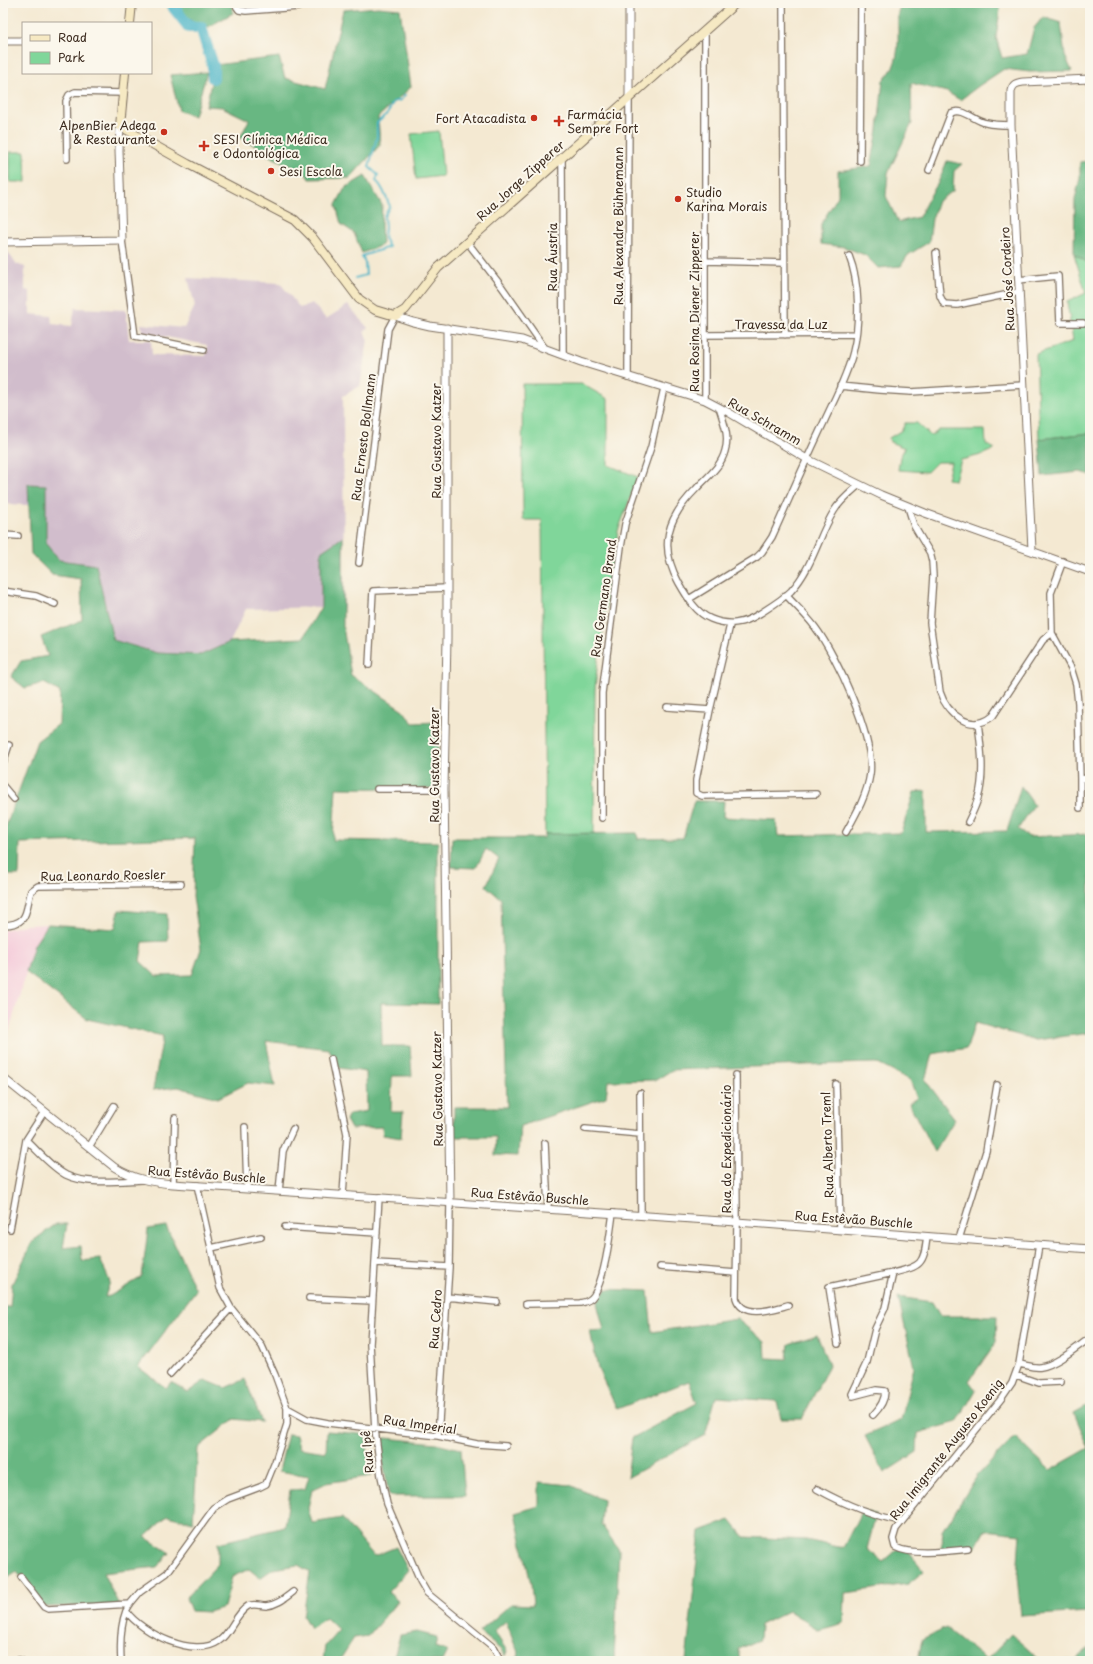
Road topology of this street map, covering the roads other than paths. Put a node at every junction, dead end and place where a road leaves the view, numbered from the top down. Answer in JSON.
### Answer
{"nodes":[{"id":1,"x":132,"y":3,"type":"edge"},
{"id":2,"x":234,"y":3,"type":"edge"},
{"id":3,"x":629,"y":3,"type":"edge"},
{"id":4,"x":736,"y":3,"type":"edge"},
{"id":5,"x":783,"y":3,"type":"edge"},
{"id":6,"x":861,"y":3,"type":"edge"},
{"id":7,"x":298,"y":5,"type":"edge"},
{"id":8,"x":130,"y":22,"type":"edge"},
{"id":9,"x":705,"y":31,"type":"junction"},
{"id":10,"x":3,"y":41,"type":"edge"},
{"id":11,"x":22,"y":41,"type":"edge"},
{"id":12,"x":125,"y":74,"type":"edge"},
{"id":13,"x":1090,"y":80,"type":"edge"},
{"id":14,"x":123,"y":93,"type":"junction"},
{"id":15,"x":629,"y":98,"type":"junction"},
{"id":16,"x":1011,"y":125,"type":"junction"},
{"id":17,"x":120,"y":126,"type":"junction"},
{"id":18,"x":67,"y":158,"type":"dead end"},
{"id":19,"x":562,"y":158,"type":"junction"},
{"id":20,"x":860,"y":161,"type":"dead end"},
{"id":21,"x":930,"y":170,"type":"dead end"},
{"id":22,"x":122,"y":240,"type":"junction"},
{"id":23,"x":3,"y":242,"type":"edge"},
{"id":24,"x":468,"y":243,"type":"junction"},
{"id":25,"x":936,"y":253,"type":"dead end"},
{"id":26,"x":849,"y":256,"type":"dead end"},
{"id":27,"x":705,"y":261,"type":"junction"},
{"id":28,"x":784,"y":263,"type":"junction"},
{"id":29,"x":1018,"y":280,"type":"junction"},
{"id":30,"x":1019,"y":292,"type":"junction"},
{"id":31,"x":395,"y":316,"type":"junction"},
{"id":32,"x":1083,"y":323,"type":"dead end"},
{"id":33,"x":447,"y":328,"type":"junction"},
{"id":34,"x":856,"y":334,"type":"junction"},
{"id":35,"x":705,"y":335,"type":"junction"},
{"id":36,"x":784,"y":335,"type":"junction"},
{"id":37,"x":544,"y":347,"type":"junction"},
{"id":38,"x":204,"y":350,"type":"dead end"},
{"id":39,"x":563,"y":355,"type":"junction"},
{"id":40,"x":628,"y":377,"type":"junction"},
{"id":41,"x":840,"y":386,"type":"junction"},
{"id":42,"x":1024,"y":386,"type":"junction"},
{"id":43,"x":664,"y":388,"type":"junction"},
{"id":44,"x":705,"y":400,"type":"junction"},
{"id":45,"x":719,"y":407,"type":"junction"},
{"id":46,"x":807,"y":459,"type":"junction"},
{"id":47,"x":859,"y":485,"type":"junction"},
{"id":48,"x":908,"y":507,"type":"junction"},
{"id":49,"x":3,"y":535,"type":"edge"},
{"id":50,"x":18,"y":536,"type":"dead end"},
{"id":51,"x":1032,"y":550,"type":"junction"},
{"id":52,"x":1063,"y":562,"type":"junction"},
{"id":53,"x":359,"y":563,"type":"dead end"},
{"id":54,"x":1090,"y":572,"type":"edge"},
{"id":55,"x":447,"y":588,"type":"junction"},
{"id":56,"x":3,"y":591,"type":"edge"},
{"id":57,"x":786,"y":596,"type":"junction"},
{"id":58,"x":690,"y":599,"type":"junction"},
{"id":59,"x":55,"y":604,"type":"dead end"},
{"id":60,"x":730,"y":625,"type":"junction"},
{"id":61,"x":1052,"y":633,"type":"junction"},
{"id":62,"x":369,"y":665,"type":"dead end"},
{"id":63,"x":667,"y":707,"type":"dead end"},
{"id":64,"x":710,"y":710,"type":"junction"},
{"id":65,"x":978,"y":724,"type":"junction"},
{"id":66,"x":9,"y":745,"type":"dead end"},
{"id":67,"x":3,"y":763,"type":"edge"},
{"id":68,"x":1090,"y":778,"type":"edge"},
{"id":69,"x":1080,"y":779,"type":"junction"},
{"id":70,"x":3,"y":786,"type":"edge"},
{"id":71,"x":377,"y":789,"type":"dead end"},
{"id":72,"x":444,"y":789,"type":"junction"},
{"id":73,"x":816,"y":794,"type":"dead end"},
{"id":74,"x":14,"y":799,"type":"dead end"},
{"id":75,"x":1080,"y":808,"type":"dead end"},
{"id":76,"x":602,"y":818,"type":"dead end"},
{"id":77,"x":968,"y":822,"type":"dead end"},
{"id":78,"x":846,"y":832,"type":"dead end"},
{"id":79,"x":180,"y":884,"type":"dead end"},
{"id":80,"x":3,"y":925,"type":"edge"},
{"id":81,"x":331,"y":1059,"type":"dead end"},
{"id":82,"x":736,"y":1075,"type":"dead end"},
{"id":83,"x":3,"y":1078,"type":"edge"},
{"id":84,"x":836,"y":1084,"type":"dead end"},
{"id":85,"x":997,"y":1085,"type":"dead end"},
{"id":86,"x":640,"y":1093,"type":"dead end"},
{"id":87,"x":114,"y":1106,"type":"dead end"},
{"id":88,"x":44,"y":1112,"type":"junction"},
{"id":89,"x":175,"y":1118,"type":"dead end"},
{"id":90,"x":245,"y":1128,"type":"dead end"},
{"id":91,"x":292,"y":1129,"type":"dead end"},
{"id":92,"x":586,"y":1129,"type":"dead end"},
{"id":93,"x":640,"y":1134,"type":"junction"},
{"id":94,"x":26,"y":1140,"type":"junction"},
{"id":95,"x":545,"y":1143,"type":"dead end"},
{"id":96,"x":89,"y":1147,"type":"junction"},
{"id":97,"x":143,"y":1180,"type":"junction"},
{"id":98,"x":173,"y":1184,"type":"junction"},
{"id":99,"x":197,"y":1185,"type":"junction"},
{"id":100,"x":247,"y":1189,"type":"junction"},
{"id":101,"x":279,"y":1191,"type":"junction"},
{"id":102,"x":343,"y":1195,"type":"junction"},
{"id":103,"x":379,"y":1198,"type":"junction"},
{"id":104,"x":450,"y":1202,"type":"junction"},
{"id":105,"x":548,"y":1209,"type":"junction"},
{"id":106,"x":613,"y":1213,"type":"junction"},
{"id":107,"x":641,"y":1215,"type":"junction"},
{"id":108,"x":737,"y":1222,"type":"junction"},
{"id":109,"x":285,"y":1228,"type":"dead end"},
{"id":110,"x":10,"y":1229,"type":"dead end"},
{"id":111,"x":840,"y":1229,"type":"junction"},
{"id":112,"x":377,"y":1234,"type":"junction"},
{"id":113,"x":927,"y":1236,"type":"junction"},
{"id":114,"x":260,"y":1237,"type":"dead end"},
{"id":115,"x":960,"y":1239,"type":"junction"},
{"id":116,"x":1039,"y":1245,"type":"junction"},
{"id":117,"x":211,"y":1248,"type":"junction"},
{"id":118,"x":1090,"y":1248,"type":"edge"},
{"id":119,"x":375,"y":1263,"type":"junction"},
{"id":120,"x":449,"y":1267,"type":"junction"},
{"id":121,"x":660,"y":1267,"type":"dead end"},
{"id":122,"x":736,"y":1273,"type":"junction"},
{"id":123,"x":893,"y":1273,"type":"junction"},
{"id":124,"x":448,"y":1297,"type":"junction"},
{"id":125,"x":309,"y":1298,"type":"dead end"},
{"id":126,"x":372,"y":1300,"type":"junction"},
{"id":127,"x":497,"y":1302,"type":"dead end"},
{"id":128,"x":526,"y":1304,"type":"dead end"},
{"id":129,"x":788,"y":1305,"type":"dead end"},
{"id":130,"x":231,"y":1308,"type":"junction"},
{"id":131,"x":1090,"y":1338,"type":"edge"},
{"id":132,"x":838,"y":1344,"type":"dead end"},
{"id":133,"x":1019,"y":1364,"type":"junction"},
{"id":134,"x":170,"y":1374,"type":"dead end"},
{"id":135,"x":1016,"y":1375,"type":"junction"},
{"id":136,"x":1061,"y":1382,"type":"dead end"},
{"id":137,"x":287,"y":1408,"type":"junction"},
{"id":138,"x":873,"y":1415,"type":"dead end"},
{"id":139,"x":375,"y":1429,"type":"junction"},
{"id":140,"x":438,"y":1436,"type":"junction"},
{"id":141,"x":506,"y":1446,"type":"dead end"},
{"id":142,"x":817,"y":1489,"type":"dead end"},
{"id":143,"x":902,"y":1521,"type":"junction"},
{"id":144,"x":968,"y":1549,"type":"dead end"},
{"id":145,"x":21,"y":1577,"type":"dead end"},
{"id":146,"x":293,"y":1592,"type":"dead end"},
{"id":147,"x":130,"y":1604,"type":"junction"},
{"id":148,"x":126,"y":1611,"type":"junction"},
{"id":149,"x":121,"y":1661,"type":"edge"},
{"id":150,"x":501,"y":1661,"type":"edge"}],
"edges":[{"from":1,"to":8,"type":"main road"},
{"from":2,"to":7,"type":"street"},
{"from":3,"to":15,"type":"street","name":"Rua Alexandre Bühnemann"},
{"from":4,"to":9,"type":"main road","name":"Rua Jorge Zipperer"},
{"from":5,"to":28,"type":"street"},
{"from":6,"to":20,"type":"street"},
{"from":9,"to":15,"type":"main road","name":"Rua Jorge Zipperer"},
{"from":9,"to":27,"type":"street","name":"Rua Rosina Diener Zipperer"},
{"from":10,"to":11,"type":"street"},
{"from":12,"to":14,"type":"main road"},
{"from":13,"to":16,"type":"street","name":"Rua José Cordeiro"},
{"from":14,"to":17,"type":"main road"},
{"from":14,"to":18,"type":"street"},
{"from":15,"to":19,"type":"main road","name":"Rua Jorge Zipperer"},
{"from":15,"to":40,"type":"street","name":"Rua Alexandre Bühnemann"},
{"from":16,"to":21,"type":"street"},
{"from":16,"to":29,"type":"street","name":"Rua José Cordeiro"},
{"from":17,"to":22,"type":"street"},
{"from":17,"to":31,"type":"main road"},
{"from":19,"to":24,"type":"main road","name":"Rua Jorge Zipperer"},
{"from":19,"to":39,"type":"street","name":"Rua Áustria"},
{"from":22,"to":23,"type":"street"},
{"from":22,"to":38,"type":"street"},
{"from":24,"to":31,"type":"main road","name":"Rua Jorge Zipperer"},
{"from":24,"to":37,"type":"street"},
{"from":25,"to":30,"type":"street"},
{"from":26,"to":34,"type":"street"},
{"from":27,"to":28,"type":"street"},
{"from":27,"to":35,"type":"street","name":"Rua Rosina Diener Zipperer"},
{"from":28,"to":36,"type":"street"},
{"from":29,"to":30,"type":"street","name":"Rua José Cordeiro"},
{"from":29,"to":32,"type":"street"},
{"from":30,"to":42,"type":"street","name":"Rua José Cordeiro"},
{"from":31,"to":33,"type":"street","name":"Rua Schramm"},
{"from":31,"to":53,"type":"street","name":"Rua Ernesto Bollmann"},
{"from":33,"to":37,"type":"street","name":"Rua Schramm"},
{"from":33,"to":55,"type":"street","name":"Rua Gustavo Katzer"},
{"from":34,"to":36,"type":"street","name":"Travessa da Luz"},
{"from":34,"to":41,"type":"street"},
{"from":35,"to":36,"type":"street","name":"Travessa da Luz"},
{"from":35,"to":44,"type":"street","name":"Rua Rosina Diener Zipperer"},
{"from":37,"to":39,"type":"street","name":"Rua Schramm"},
{"from":39,"to":40,"type":"street","name":"Rua Schramm"},
{"from":40,"to":43,"type":"street","name":"Rua Schramm"},
{"from":41,"to":42,"type":"street"},
{"from":41,"to":46,"type":"street"},
{"from":42,"to":51,"type":"street","name":"Rua José Cordeiro"},
{"from":43,"to":44,"type":"street","name":"Rua Schramm"},
{"from":43,"to":76,"type":"street","name":"Rua Germano Brand"},
{"from":44,"to":45,"type":"street","name":"Rua Schramm"},
{"from":45,"to":46,"type":"street","name":"Rua Schramm"},
{"from":45,"to":58,"type":"street"},
{"from":46,"to":47,"type":"street","name":"Rua Schramm"},
{"from":46,"to":58,"type":"street"},
{"from":47,"to":48,"type":"street","name":"Rua Schramm"},
{"from":47,"to":57,"type":"street"},
{"from":48,"to":51,"type":"street","name":"Rua Schramm"},
{"from":48,"to":65,"type":"street"},
{"from":49,"to":50,"type":"street"},
{"from":51,"to":52,"type":"street","name":"Rua Schramm"},
{"from":52,"to":54,"type":"street","name":"Rua Schramm"},
{"from":52,"to":61,"type":"street"},
{"from":55,"to":62,"type":"street"},
{"from":55,"to":72,"type":"street","name":"Rua Gustavo Katzer"},
{"from":56,"to":59,"type":"street"},
{"from":57,"to":60,"type":"street"},
{"from":57,"to":78,"type":"street"},
{"from":58,"to":60,"type":"street"},
{"from":60,"to":64,"type":"street"},
{"from":61,"to":65,"type":"street"},
{"from":61,"to":69,"type":"street"},
{"from":63,"to":64,"type":"street"},
{"from":64,"to":73,"type":"street"},
{"from":65,"to":77,"type":"street"},
{"from":66,"to":67,"type":"street"},
{"from":68,"to":69,"type":"street"},
{"from":69,"to":75,"type":"street"},
{"from":70,"to":74,"type":"street"},
{"from":71,"to":72,"type":"street"},
{"from":72,"to":104,"type":"street","name":"Rua Gustavo Katzer"},
{"from":79,"to":80,"type":"street","name":"Rua Leonardo Roesler"},
{"from":81,"to":102,"type":"street"},
{"from":82,"to":108,"type":"street","name":"Rua do Expedicionário"},
{"from":83,"to":88,"type":"street","name":"Rua Estêvão Buschle"},
{"from":84,"to":111,"type":"street","name":"Rua Alberto Treml"},
{"from":85,"to":115,"type":"street"},
{"from":86,"to":93,"type":"street"},
{"from":87,"to":96,"type":"street"},
{"from":88,"to":94,"type":"street"},
{"from":88,"to":96,"type":"street","name":"Rua Estêvão Buschle"},
{"from":89,"to":98,"type":"street"},
{"from":90,"to":100,"type":"street"},
{"from":91,"to":101,"type":"street"},
{"from":92,"to":93,"type":"street"},
{"from":93,"to":107,"type":"street"},
{"from":94,"to":97,"type":"street"},
{"from":94,"to":110,"type":"street"},
{"from":95,"to":105,"type":"street"},
{"from":96,"to":97,"type":"street","name":"Rua Estêvão Buschle"},
{"from":97,"to":98,"type":"street","name":"Rua Estêvão Buschle"},
{"from":98,"to":99,"type":"street","name":"Rua Estêvão Buschle"},
{"from":99,"to":100,"type":"street","name":"Rua Estêvão Buschle"},
{"from":99,"to":117,"type":"street"},
{"from":100,"to":101,"type":"street","name":"Rua Estêvão Buschle"},
{"from":101,"to":102,"type":"street","name":"Rua Estêvão Buschle"},
{"from":102,"to":103,"type":"street","name":"Rua Estêvão Buschle"},
{"from":103,"to":104,"type":"street","name":"Rua Estêvão Buschle"},
{"from":103,"to":112,"type":"street","name":"Rua Ipê"},
{"from":104,"to":105,"type":"street","name":"Rua Estêvão Buschle"},
{"from":104,"to":120,"type":"street","name":"Rua Cedro"},
{"from":105,"to":106,"type":"street","name":"Rua Estêvão Buschle"},
{"from":106,"to":107,"type":"street","name":"Rua Estêvão Buschle"},
{"from":106,"to":128,"type":"street"},
{"from":107,"to":108,"type":"street","name":"Rua Estêvão Buschle"},
{"from":108,"to":111,"type":"street","name":"Rua Estêvão Buschle"},
{"from":108,"to":122,"type":"street","name":"Rua do Expedicionário"},
{"from":109,"to":112,"type":"street"},
{"from":111,"to":113,"type":"street","name":"Rua Estêvão Buschle"},
{"from":112,"to":119,"type":"street","name":"Rua Ipê"},
{"from":113,"to":115,"type":"street","name":"Rua Estêvão Buschle"},
{"from":113,"to":123,"type":"street"},
{"from":114,"to":117,"type":"street"},
{"from":115,"to":116,"type":"street","name":"Rua Estêvão Buschle"},
{"from":116,"to":118,"type":"street","name":"Rua Estêvão Buschle"},
{"from":116,"to":133,"type":"street","name":"Rua Imigrante Augusto Koenig"},
{"from":117,"to":130,"type":"street"},
{"from":119,"to":120,"type":"street"},
{"from":119,"to":126,"type":"street","name":"Rua Ipê"},
{"from":120,"to":124,"type":"street","name":"Rua Cedro"},
{"from":121,"to":122,"type":"street"},
{"from":122,"to":129,"type":"street","name":"Rua do Expedicionário"},
{"from":123,"to":132,"type":"street"},
{"from":123,"to":138,"type":"street"},
{"from":124,"to":127,"type":"street"},
{"from":124,"to":140,"type":"street","name":"Rua Cedro"},
{"from":125,"to":126,"type":"street"},
{"from":126,"to":139,"type":"street","name":"Rua Ipê"},
{"from":130,"to":134,"type":"street"},
{"from":130,"to":137,"type":"street"},
{"from":131,"to":133,"type":"street"},
{"from":133,"to":135,"type":"street","name":"Rua Imigrante Augusto Koenig"},
{"from":135,"to":136,"type":"street"},
{"from":135,"to":143,"type":"street","name":"Rua Imigrante Augusto Koenig"},
{"from":137,"to":139,"type":"street","name":"Rua Imperial"},
{"from":137,"to":147,"type":"street"},
{"from":139,"to":140,"type":"street","name":"Rua Imperial"},
{"from":139,"to":150,"type":"street","name":"Rua Ipê"},
{"from":140,"to":141,"type":"street","name":"Rua Imperial"},
{"from":142,"to":143,"type":"street"},
{"from":143,"to":144,"type":"street","name":"Rua Imigrante Augusto Koenig"},
{"from":145,"to":147,"type":"street"},
{"from":146,"to":148,"type":"street"},
{"from":147,"to":148,"type":"street"},
{"from":148,"to":149,"type":"street"}]}
